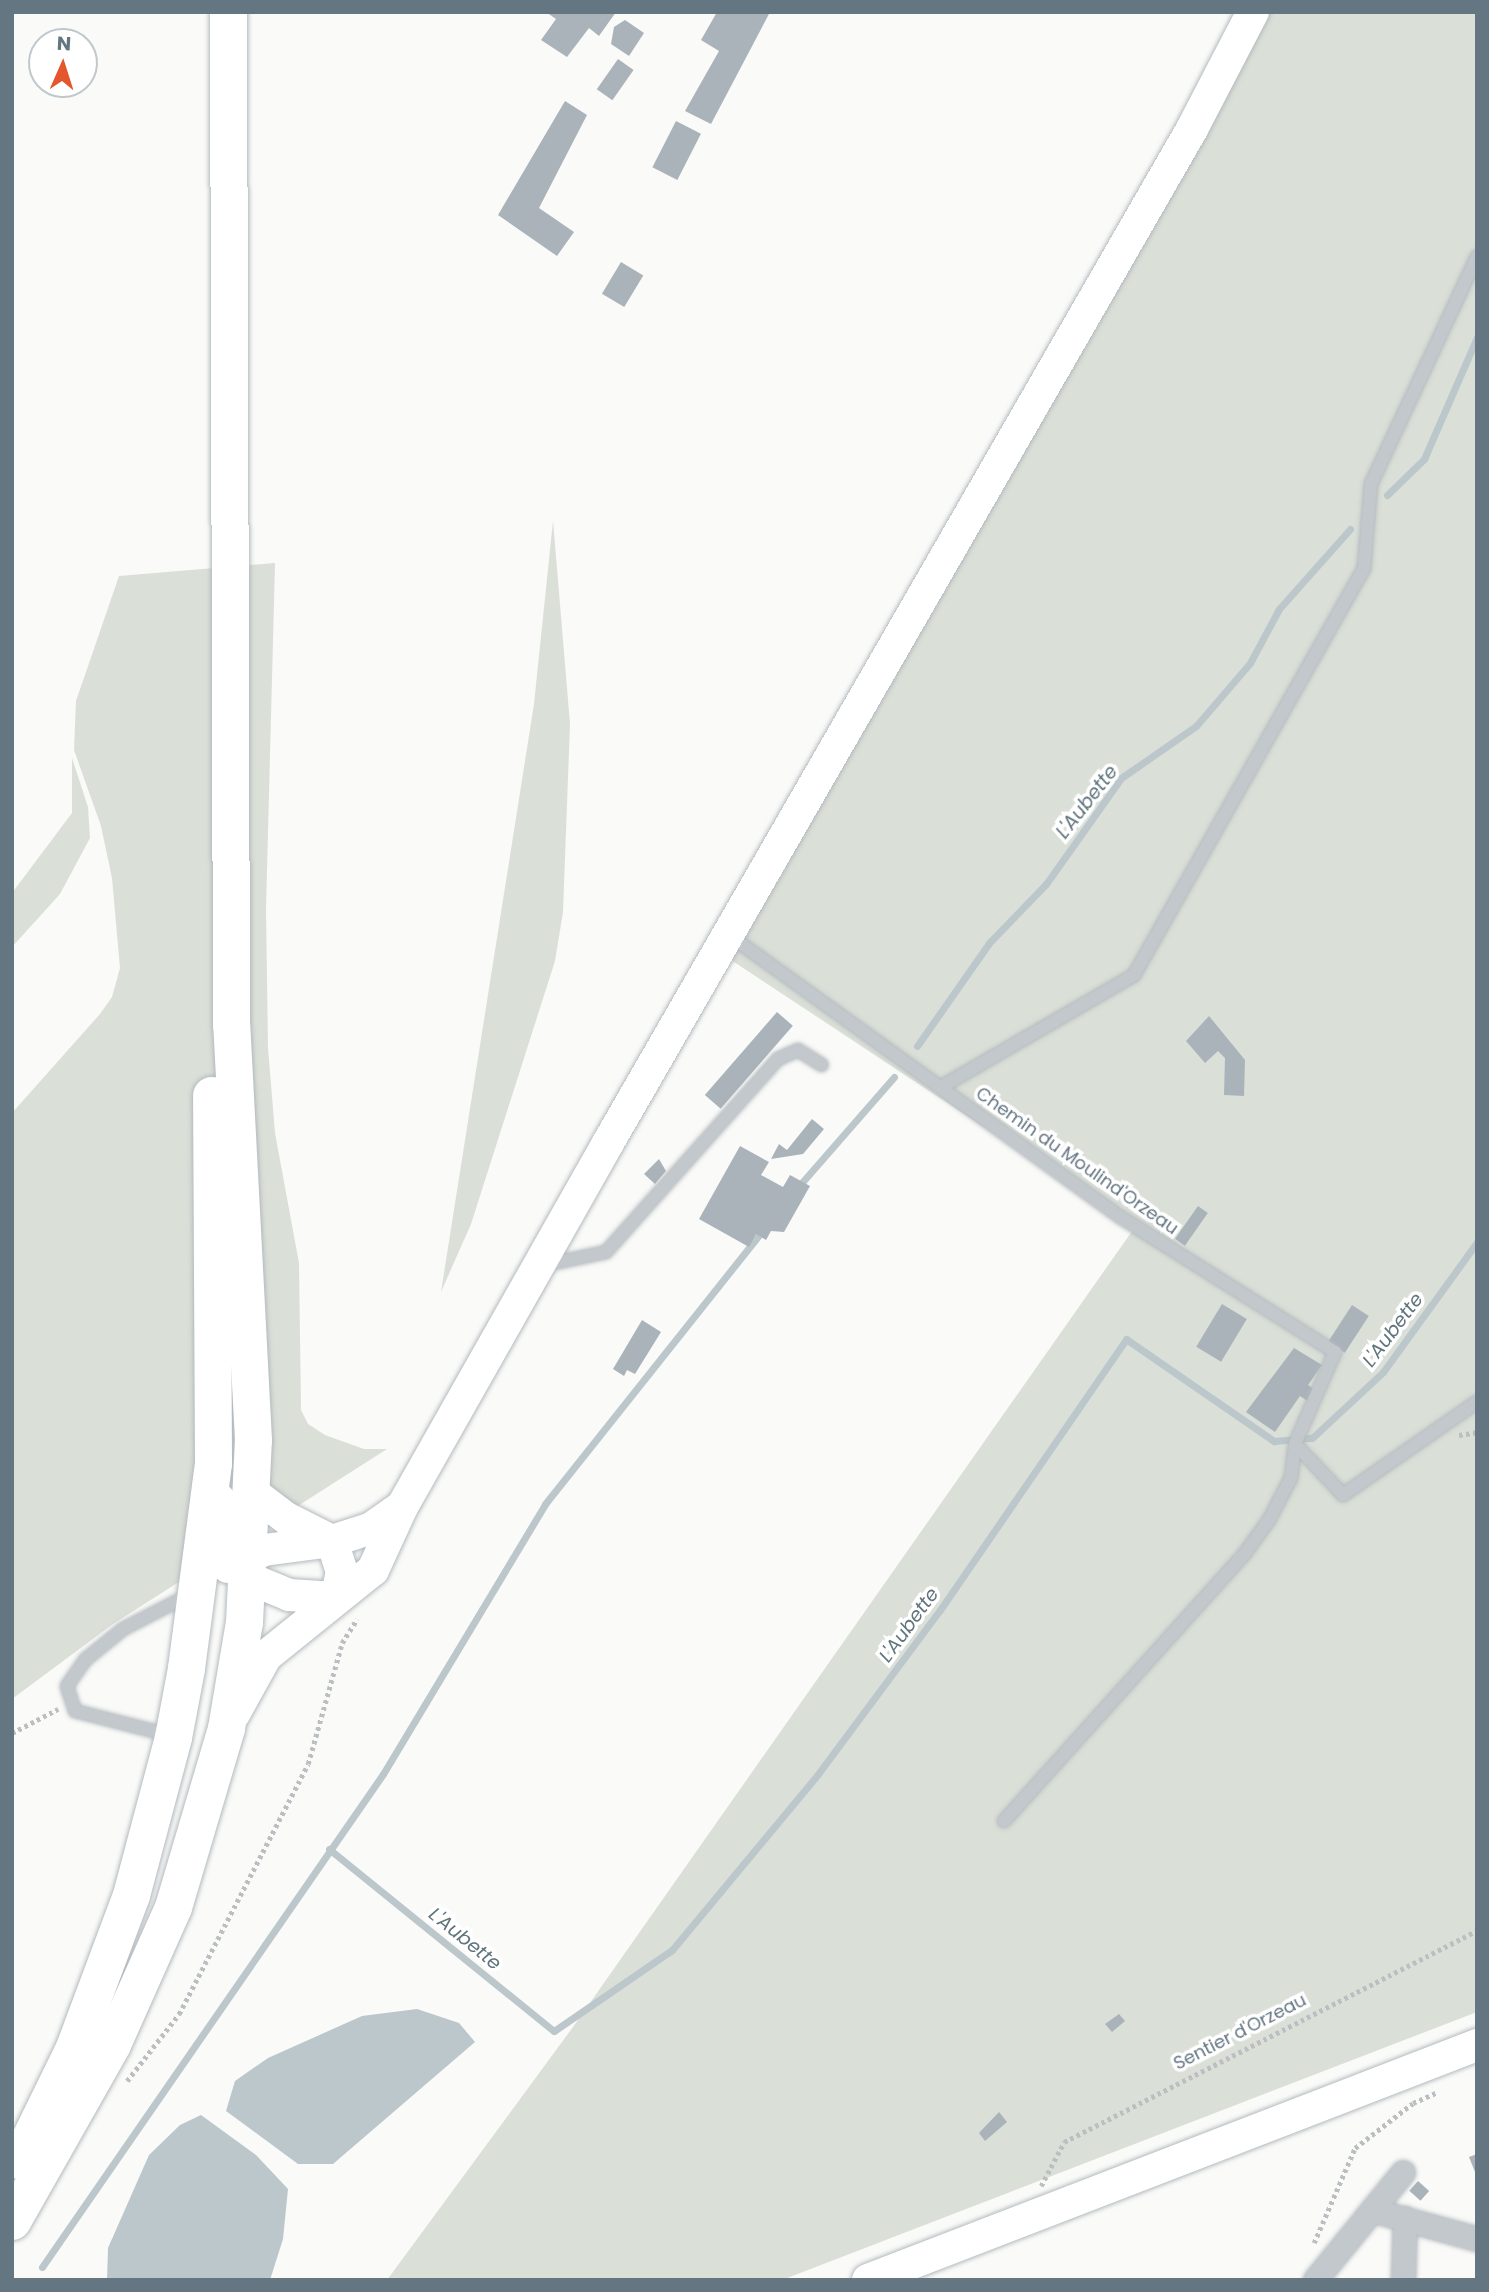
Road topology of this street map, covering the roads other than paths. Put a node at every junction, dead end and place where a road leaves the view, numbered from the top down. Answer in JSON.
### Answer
{"nodes":[{"id":1,"x":208,"y":12,"type":"edge"},
{"id":2,"x":229,"y":12,"type":"edge"},
{"id":3,"x":1254,"y":12,"type":"edge"},
{"id":4,"x":1477,"y":257,"type":"edge"},
{"id":5,"x":729,"y":935,"type":"junction"},
{"id":6,"x":822,"y":1065,"type":"dead end"},
{"id":7,"x":941,"y":1087,"type":"junction"},
{"id":8,"x":538,"y":1267,"type":"junction"},
{"id":9,"x":1477,"y":1402,"type":"edge"},
{"id":10,"x":1296,"y":1441,"type":"junction"},
{"id":11,"x":213,"y":1463,"type":"junction"},
{"id":12,"x":252,"y":1492,"type":"junction"},
{"id":13,"x":402,"y":1507,"type":"junction"},
{"id":14,"x":332,"y":1541,"type":"junction"},
{"id":15,"x":243,"y":1565,"type":"junction"},
{"id":16,"x":198,"y":1590,"type":"junction"},
{"id":17,"x":350,"y":1604,"type":"junction"},
{"id":18,"x":226,"y":1728,"type":"junction"},
{"id":19,"x":173,"y":1737,"type":"junction"},
{"id":20,"x":1004,"y":1821,"type":"dead end"},
{"id":21,"x":1477,"y":2045,"type":"edge"},
{"id":22,"x":1403,"y":2172,"type":"dead end"},
{"id":23,"x":12,"y":2173,"type":"edge"},
{"id":24,"x":1372,"y":2210,"type":"junction"},
{"id":25,"x":1405,"y":2218,"type":"junction"},
{"id":26,"x":12,"y":2221,"type":"edge"},
{"id":27,"x":1477,"y":2239,"type":"edge"},
{"id":28,"x":868,"y":2280,"type":"edge"},
{"id":29,"x":1315,"y":2280,"type":"edge"},
{"id":30,"x":1403,"y":2280,"type":"edge"}],
"edges":[{"from":1,"to":11,"type":"main road"},
{"from":2,"to":12,"type":"main road"},
{"from":3,"to":5,"type":"street"},
{"from":4,"to":7,"type":"lane"},
{"from":5,"to":7,"type":"lane","name":"Chemin du Moulind'Orzeau"},
{"from":5,"to":8,"type":"street"},
{"from":6,"to":8,"type":"lane"},
{"from":7,"to":10,"type":"lane","name":"Chemin du Moulind'Orzeau"},
{"from":8,"to":13,"type":"street"},
{"from":9,"to":10,"type":"lane"},
{"from":10,"to":20,"type":"lane"},
{"from":11,"to":15,"type":"street"},
{"from":11,"to":16,"type":"main road"},
{"from":12,"to":14,"type":"street"},
{"from":12,"to":15,"type":"main road"},
{"from":13,"to":14,"type":"street"},
{"from":13,"to":17,"type":"street"},
{"from":14,"to":15,"type":"street"},
{"from":14,"to":17,"type":"street"},
{"from":15,"to":16,"type":"street"},
{"from":15,"to":17,"type":"street"},
{"from":15,"to":18,"type":"main road"},
{"from":16,"to":19,"type":"main road"},
{"from":16,"to":19,"type":"lane"},
{"from":17,"to":18,"type":"street"},
{"from":18,"to":26,"type":"main road"},
{"from":19,"to":23,"type":"main road"},
{"from":21,"to":28,"type":"street"},
{"from":22,"to":24,"type":"street"},
{"from":24,"to":25,"type":"street"},
{"from":24,"to":29,"type":"street"},
{"from":25,"to":27,"type":"street"},
{"from":25,"to":30,"type":"street"}]}
